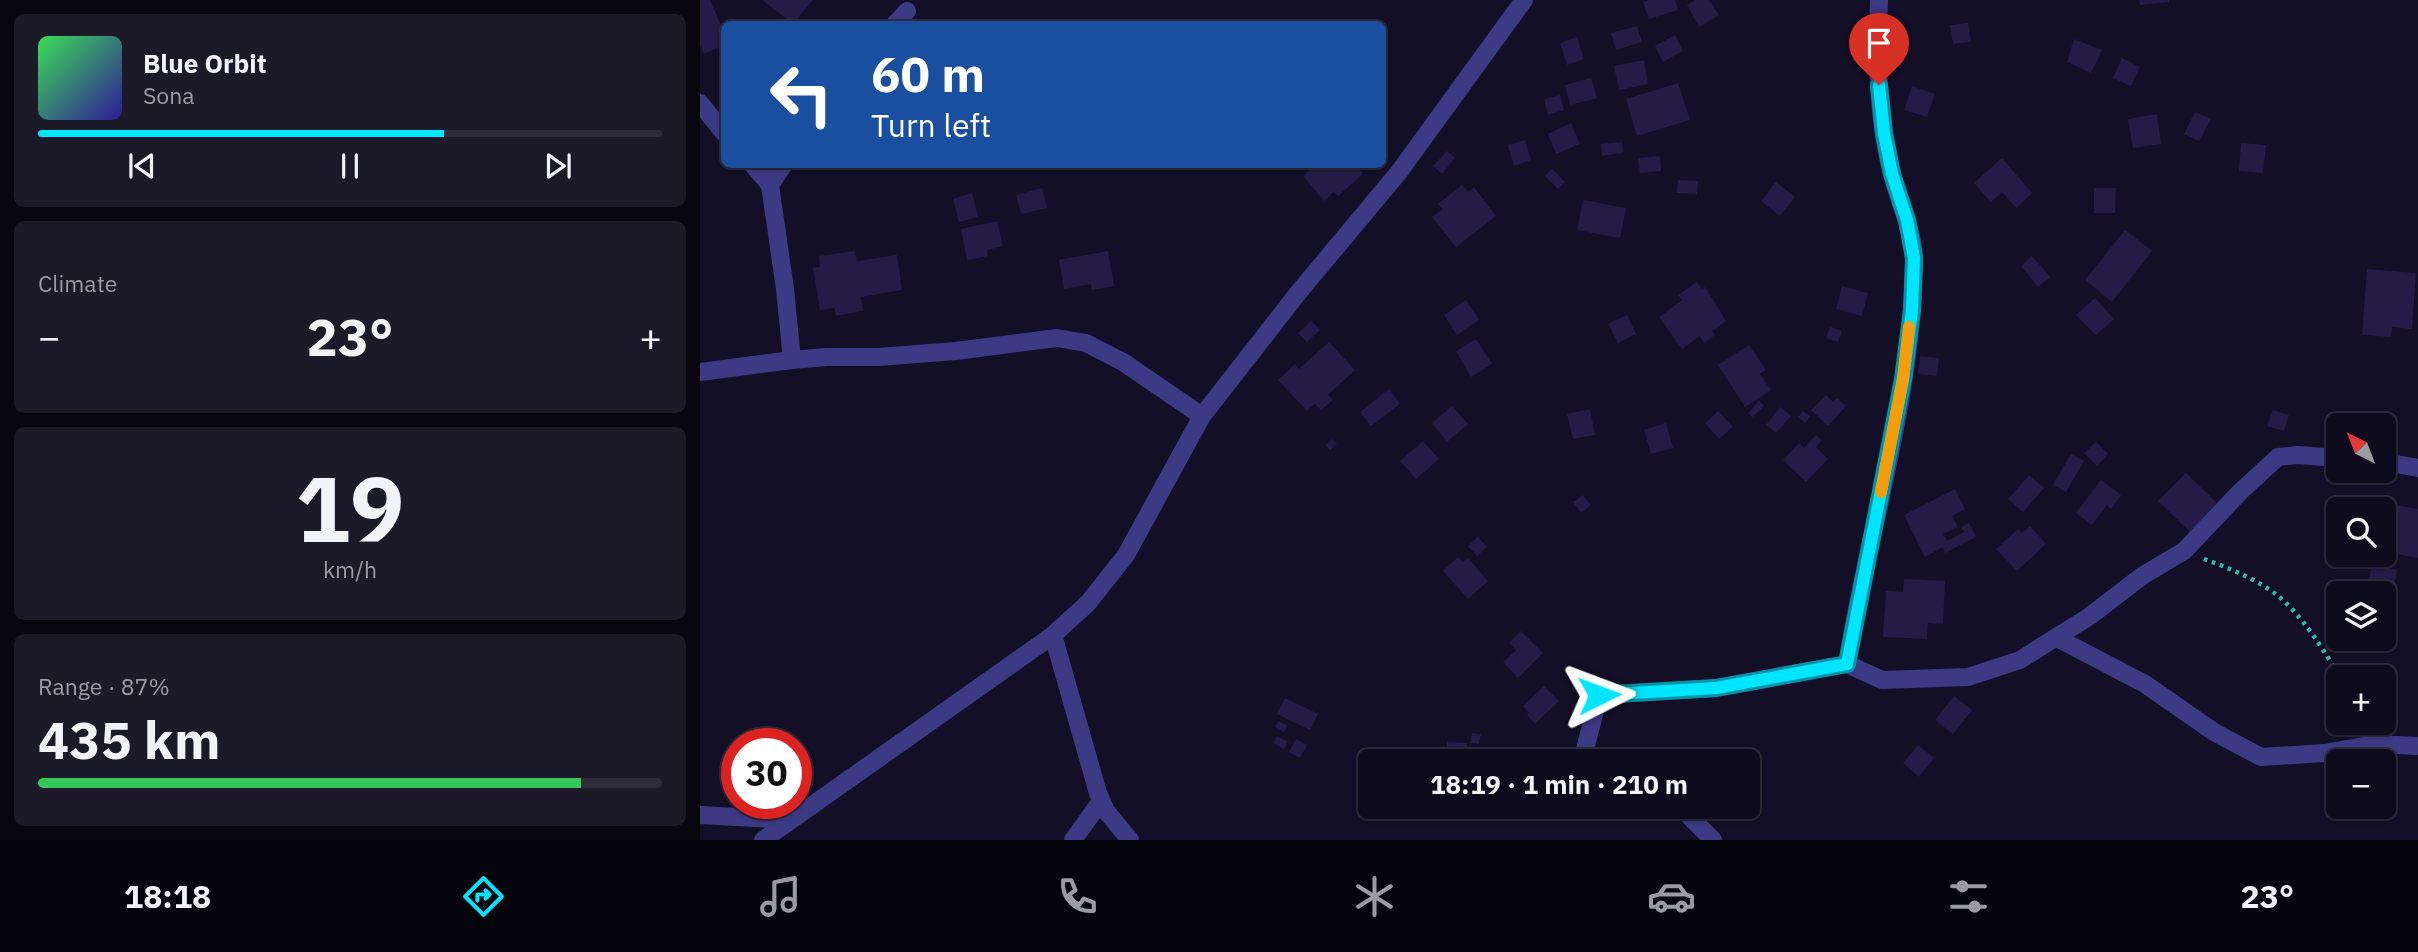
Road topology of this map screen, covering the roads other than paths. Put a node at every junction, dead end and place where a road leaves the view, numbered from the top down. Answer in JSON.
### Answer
{"nodes":[{"id":1,"x":1524,"y":0,"type":"edge"},
{"id":2,"x":1879,"y":0,"type":"edge"},
{"id":3,"x":700,"y":103,"type":"edge"},
{"id":4,"x":721,"y":129,"type":"edge"},
{"id":5,"x":755,"y":168,"type":"edge"},
{"id":6,"x":781,"y":168,"type":"edge"},
{"id":7,"x":770,"y":185,"type":"junction"},
{"id":8,"x":792,"y":360,"type":"junction"},
{"id":9,"x":700,"y":372,"type":"edge"},
{"id":10,"x":1202,"y":416,"type":"junction"},
{"id":11,"x":2326,"y":457,"type":"edge"},
{"id":12,"x":2396,"y":464,"type":"edge"},
{"id":13,"x":2418,"y":468,"type":"edge"},
{"id":14,"x":1053,"y":635,"type":"junction"},
{"id":15,"x":2057,"y":638,"type":"junction"},
{"id":16,"x":1847,"y":664,"type":"junction"},
{"id":17,"x":2418,"y":746,"type":"edge"},
{"id":18,"x":1585,"y":749,"type":"edge"},
{"id":19,"x":1101,"y":802,"type":"junction"},
{"id":20,"x":700,"y":815,"type":"edge"},
{"id":21,"x":1692,"y":819,"type":"edge"},
{"id":22,"x":791,"y":820,"type":"junction"},
{"id":23,"x":763,"y":840,"type":"edge"},
{"id":24,"x":1073,"y":840,"type":"edge"},
{"id":25,"x":1130,"y":840,"type":"edge"},
{"id":26,"x":1713,"y":840,"type":"edge"}],
"edges":[{"from":1,"to":10,"type":"street"},
{"from":2,"to":16,"type":"street"},
{"from":3,"to":4,"type":"street"},
{"from":5,"to":7,"type":"street"},
{"from":6,"to":7,"type":"street"},
{"from":7,"to":8,"type":"street"},
{"from":8,"to":9,"type":"street"},
{"from":8,"to":10,"type":"street"},
{"from":10,"to":14,"type":"street"},
{"from":11,"to":15,"type":"street"},
{"from":12,"to":13,"type":"street"},
{"from":14,"to":19,"type":"street"},
{"from":14,"to":22,"type":"street"},
{"from":15,"to":16,"type":"street"},
{"from":15,"to":17,"type":"street"},
{"from":16,"to":18,"type":"street"},
{"from":19,"to":24,"type":"street"},
{"from":19,"to":25,"type":"street"},
{"from":20,"to":22,"type":"street"},
{"from":21,"to":26,"type":"street"},
{"from":22,"to":23,"type":"street"}]}
